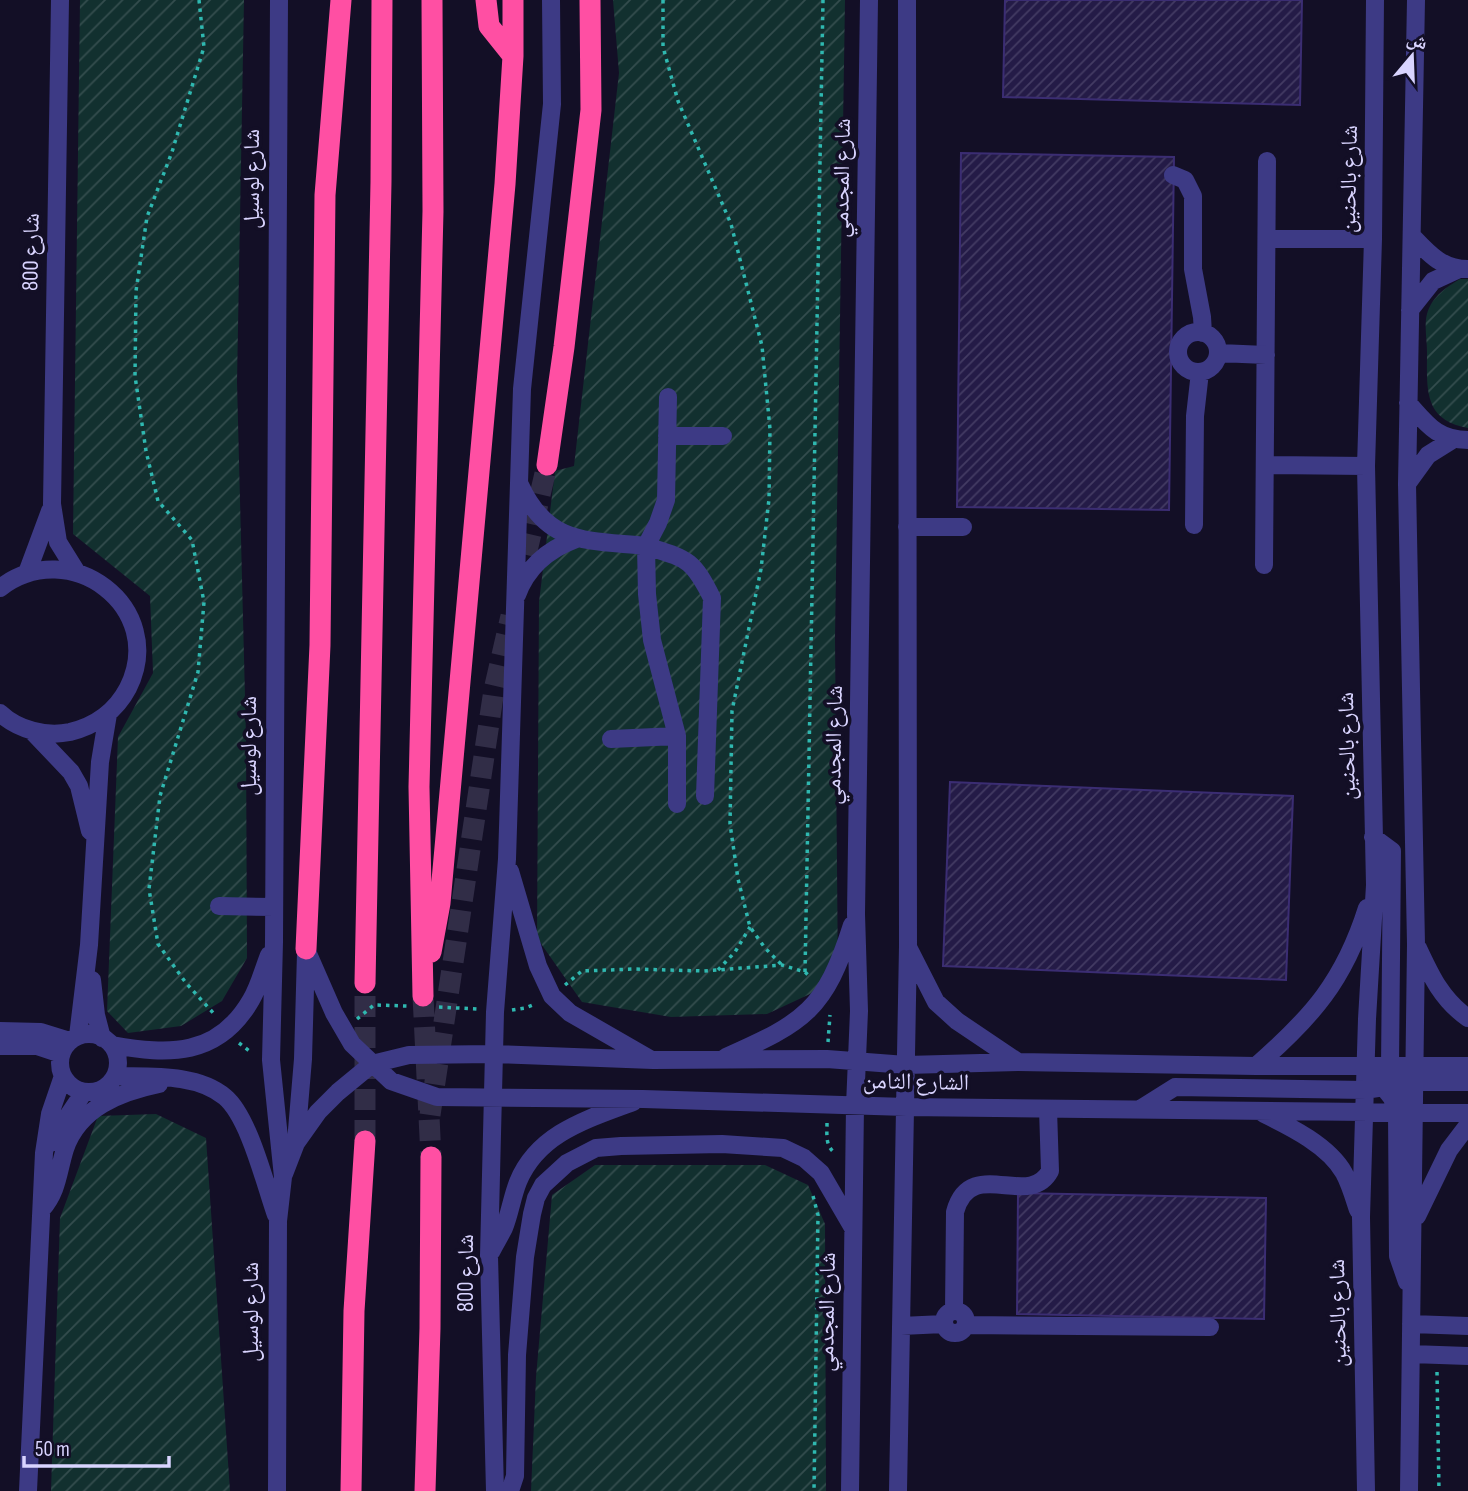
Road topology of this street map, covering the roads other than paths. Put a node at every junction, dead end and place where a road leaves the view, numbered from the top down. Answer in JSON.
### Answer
{"nodes":[{"id":1,"x":60,"y":0,"type":"edge"},
{"id":2,"x":279,"y":0,"type":"edge"},
{"id":3,"x":341,"y":0,"type":"edge"},
{"id":4,"x":382,"y":0,"type":"edge"},
{"id":5,"x":432,"y":0,"type":"edge"},
{"id":6,"x":486,"y":0,"type":"edge"},
{"id":7,"x":513,"y":0,"type":"edge"},
{"id":8,"x":551,"y":0,"type":"edge"},
{"id":9,"x":590,"y":0,"type":"edge"},
{"id":10,"x":869,"y":0,"type":"edge"},
{"id":11,"x":907,"y":0,"type":"edge"},
{"id":12,"x":1375,"y":0,"type":"edge"},
{"id":13,"x":1416,"y":0,"type":"edge"},
{"id":14,"x":513,"y":56,"type":"junction"},
{"id":15,"x":1267,"y":161,"type":"dead end"},
{"id":16,"x":1174,"y":175,"type":"dead end"},
{"id":17,"x":1412,"y":236,"type":"junction"},
{"id":18,"x":1267,"y":239,"type":"junction"},
{"id":19,"x":1373,"y":239,"type":"junction"},
{"id":20,"x":1464,"y":269,"type":"edge"},
{"id":21,"x":1410,"y":310,"type":"junction"},
{"id":22,"x":1203,"y":333,"type":"junction"},
{"id":23,"x":1219,"y":353,"type":"junction"},
{"id":24,"x":1266,"y":355,"type":"junction"},
{"id":25,"x":1200,"y":372,"type":"junction"},
{"id":26,"x":668,"y":397,"type":"dead end"},
{"id":27,"x":1408,"y":403,"type":"junction"},
{"id":28,"x":667,"y":436,"type":"junction"},
{"id":29,"x":723,"y":436,"type":"dead end"},
{"id":30,"x":1460,"y":440,"type":"edge"},
{"id":31,"x":1265,"y":465,"type":"junction"},
{"id":32,"x":547,"y":466,"type":"tunnel mouth"},
{"id":33,"x":1366,"y":466,"type":"junction"},
{"id":34,"x":1407,"y":484,"type":"junction"},
{"id":35,"x":520,"y":485,"type":"junction"},
{"id":36,"x":52,"y":504,"type":"junction"},
{"id":37,"x":1194,"y":525,"type":"dead end"},
{"id":38,"x":907,"y":527,"type":"junction"},
{"id":39,"x":963,"y":527,"type":"dead end"},
{"id":40,"x":576,"y":539,"type":"junction"},
{"id":41,"x":646,"y":546,"type":"junction"},
{"id":42,"x":1264,"y":565,"type":"dead end"},
{"id":43,"x":76,"y":571,"type":"junction"},
{"id":44,"x":27,"y":573,"type":"junction"},
{"id":45,"x":0,"y":587,"type":"edge"},
{"id":46,"x":515,"y":602,"type":"junction"},
{"id":47,"x":0,"y":713,"type":"edge"},
{"id":48,"x":108,"y":714,"type":"junction"},
{"id":49,"x":32,"y":731,"type":"junction"},
{"id":50,"x":677,"y":736,"type":"junction"},
{"id":51,"x":611,"y":739,"type":"dead end"},
{"id":52,"x":705,"y":796,"type":"dead end"},
{"id":53,"x":677,"y":804,"type":"dead end"},
{"id":54,"x":1373,"y":837,"type":"junction"},
{"id":55,"x":95,"y":852,"type":"junction"},
{"id":56,"x":507,"y":859,"type":"junction"},
{"id":57,"x":1375,"y":885,"type":"junction"},
{"id":58,"x":219,"y":905,"type":"dead end"},
{"id":59,"x":274,"y":907,"type":"junction"},
{"id":60,"x":856,"y":914,"type":"junction"},
{"id":61,"x":274,"y":942,"type":"junction"},
{"id":62,"x":1416,"y":944,"type":"junction"},
{"id":63,"x":89,"y":945,"type":"junction"},
{"id":64,"x":908,"y":946,"type":"junction"},
{"id":65,"x":306,"y":949,"type":"junction"},
{"id":66,"x":365,"y":983,"type":"tunnel mouth"},
{"id":67,"x":1468,"y":1018,"type":"edge"},
{"id":68,"x":0,"y":1031,"type":"edge"},
{"id":69,"x":107,"y":1042,"type":"junction"},
{"id":70,"x":70,"y":1044,"type":"junction"},
{"id":71,"x":0,"y":1046,"type":"edge"},
{"id":72,"x":494,"y":1054,"type":"junction"},
{"id":73,"x":653,"y":1060,"type":"junction"},
{"id":74,"x":720,"y":1060,"type":"junction"},
{"id":75,"x":858,"y":1060,"type":"junction"},
{"id":76,"x":1018,"y":1062,"type":"junction"},
{"id":77,"x":372,"y":1064,"type":"junction"},
{"id":78,"x":906,"y":1065,"type":"junction"},
{"id":79,"x":1256,"y":1066,"type":"junction"},
{"id":80,"x":1366,"y":1066,"type":"junction"},
{"id":81,"x":1468,"y":1066,"type":"edge"},
{"id":82,"x":63,"y":1076,"type":"junction"},
{"id":83,"x":115,"y":1076,"type":"junction"},
{"id":84,"x":179,"y":1080,"type":"junction"},
{"id":85,"x":1468,"y":1082,"type":"edge"},
{"id":86,"x":1400,"y":1089,"type":"junction"},
{"id":87,"x":1365,"y":1090,"type":"junction"},
{"id":88,"x":84,"y":1092,"type":"junction"},
{"id":89,"x":493,"y":1098,"type":"junction"},
{"id":90,"x":643,"y":1099,"type":"junction"},
{"id":91,"x":855,"y":1105,"type":"junction"},
{"id":92,"x":906,"y":1107,"type":"junction"},
{"id":93,"x":1048,"y":1109,"type":"junction"},
{"id":94,"x":1138,"y":1110,"type":"junction"},
{"id":95,"x":1258,"y":1111,"type":"junction"},
{"id":96,"x":1364,"y":1112,"type":"junction"},
{"id":97,"x":1468,"y":1113,"type":"edge"},
{"id":98,"x":1468,"y":1125,"type":"edge"},
{"id":99,"x":365,"y":1141,"type":"tunnel mouth"},
{"id":100,"x":296,"y":1143,"type":"junction"},
{"id":101,"x":44,"y":1153,"type":"junction"},
{"id":102,"x":431,"y":1157,"type":"tunnel mouth"},
{"id":103,"x":283,"y":1177,"type":"junction"},
{"id":104,"x":41,"y":1210,"type":"junction"},
{"id":105,"x":1361,"y":1217,"type":"junction"},
{"id":106,"x":278,"y":1222,"type":"junction"},
{"id":107,"x":1412,"y":1225,"type":"junction"},
{"id":108,"x":853,"y":1229,"type":"junction"},
{"id":109,"x":489,"y":1256,"type":"junction"},
{"id":110,"x":1412,"y":1295,"type":"junction"},
{"id":111,"x":949,"y":1317,"type":"junction"},
{"id":112,"x":1411,"y":1324,"type":"junction"},
{"id":113,"x":901,"y":1326,"type":"junction"},
{"id":114,"x":1468,"y":1326,"type":"edge"},
{"id":115,"x":1210,"y":1327,"type":"dead end"},
{"id":116,"x":1411,"y":1353,"type":"junction"},
{"id":117,"x":1468,"y":1356,"type":"edge"},
{"id":118,"x":28,"y":1491,"type":"edge"},
{"id":119,"x":277,"y":1491,"type":"edge"},
{"id":120,"x":351,"y":1491,"type":"edge"},
{"id":121,"x":425,"y":1491,"type":"edge"},
{"id":122,"x":495,"y":1491,"type":"edge"},
{"id":123,"x":510,"y":1491,"type":"edge"},
{"id":124,"x":850,"y":1491,"type":"edge"},
{"id":125,"x":898,"y":1491,"type":"edge"},
{"id":126,"x":1366,"y":1491,"type":"edge"},
{"id":127,"x":1409,"y":1491,"type":"edge"}],
"edges":[{"from":1,"to":36,"type":"street","name":"شارع 800"},
{"from":2,"to":59,"type":"street","name":"شارع لوسيل"},
{"from":3,"to":65,"type":"highway"},
{"from":4,"to":66,"type":"highway"},
{"from":5,"to":14,"type":"highway"},
{"from":6,"to":14,"type":"highway"},
{"from":7,"to":14,"type":"highway"},
{"from":8,"to":35,"type":"street"},
{"from":9,"to":32,"type":"highway"},
{"from":10,"to":60,"type":"street","name":"شارع المجدمي"},
{"from":11,"to":38,"type":"street"},
{"from":12,"to":19,"type":"street","name":"شارع بالحنين"},
{"from":13,"to":17,"type":"street"},
{"from":15,"to":18,"type":"street"},
{"from":16,"to":22,"type":"street"},
{"from":17,"to":20,"type":"street"},
{"from":17,"to":21,"type":"street"},
{"from":18,"to":19,"type":"street"},
{"from":18,"to":24,"type":"street"},
{"from":19,"to":33,"type":"street","name":"شارع بالحنين"},
{"from":20,"to":21,"type":"street"},
{"from":21,"to":27,"type":"street"},
{"from":22,"to":23,"type":"street"},
{"from":22,"to":25,"type":"street"},
{"from":23,"to":24,"type":"street"},
{"from":23,"to":25,"type":"street"},
{"from":24,"to":31,"type":"street"},
{"from":25,"to":37,"type":"street"},
{"from":26,"to":28,"type":"street"},
{"from":27,"to":30,"type":"street"},
{"from":27,"to":34,"type":"street"},
{"from":28,"to":29,"type":"street"},
{"from":28,"to":41,"type":"street"},
{"from":30,"to":34,"type":"street"},
{"from":31,"to":33,"type":"street"},
{"from":31,"to":42,"type":"street"},
{"from":33,"to":54,"type":"street","name":"شارع بالحنين"},
{"from":34,"to":62,"type":"street"},
{"from":35,"to":40,"type":"street"},
{"from":35,"to":46,"type":"street"},
{"from":36,"to":43,"type":"street","name":"شارع 800"},
{"from":36,"to":44,"type":"street","name":"شارع 800"},
{"from":38,"to":39,"type":"street"},
{"from":38,"to":64,"type":"street"},
{"from":40,"to":41,"type":"street"},
{"from":40,"to":46,"type":"street"},
{"from":41,"to":50,"type":"street"},
{"from":41,"to":52,"type":"street"},
{"from":43,"to":44,"type":"street"},
{"from":43,"to":48,"type":"street"},
{"from":44,"to":45,"type":"street"},
{"from":46,"to":56,"type":"street"},
{"from":47,"to":49,"type":"street"},
{"from":48,"to":49,"type":"street"},
{"from":48,"to":55,"type":"street"},
{"from":49,"to":55,"type":"street"},
{"from":50,"to":51,"type":"street"},
{"from":50,"to":53,"type":"street"},
{"from":54,"to":57,"type":"street","name":"شارع بالحنين"},
{"from":54,"to":86,"type":"street"},
{"from":55,"to":63,"type":"street"},
{"from":56,"to":72,"type":"street"},
{"from":56,"to":73,"type":"street"},
{"from":57,"to":79,"type":"street"},
{"from":57,"to":80,"type":"street","name":"شارع بالحنين"},
{"from":58,"to":59,"type":"street"},
{"from":59,"to":61,"type":"street","name":"شارع لوسيل"},
{"from":60,"to":74,"type":"street"},
{"from":60,"to":75,"type":"street","name":"شارع المجدمي"},
{"from":61,"to":69,"type":"street"},
{"from":61,"to":103,"type":"street","name":"شارع لوسيل"},
{"from":62,"to":67,"type":"street"},
{"from":62,"to":86,"type":"street"},
{"from":63,"to":69,"type":"street"},
{"from":63,"to":70,"type":"street"},
{"from":64,"to":76,"type":"street"},
{"from":64,"to":78,"type":"street"},
{"from":65,"to":77,"type":"street","name":"الشارع الثامن"},
{"from":65,"to":100,"type":"street"},
{"from":68,"to":70,"type":"street"},
{"from":69,"to":70,"type":"street"},
{"from":69,"to":83,"type":"street"},
{"from":70,"to":71,"type":"street"},
{"from":70,"to":82,"type":"street"},
{"from":72,"to":73,"type":"street","name":"الشارع الثامن"},
{"from":72,"to":77,"type":"street","name":"الشارع الثامن"},
{"from":72,"to":89,"type":"street","name":"شارع 800"},
{"from":73,"to":74,"type":"street","name":"الشارع الثامن"},
{"from":74,"to":75,"type":"street","name":"الشارع الثامن"},
{"from":75,"to":78,"type":"street","name":"الشارع الثامن"},
{"from":75,"to":91,"type":"street","name":"شارع المجدمي"},
{"from":76,"to":78,"type":"street","name":"الشارع الثامن"},
{"from":76,"to":79,"type":"street","name":"الشارع الثامن"},
{"from":77,"to":89,"type":"street","name":"الشارع الثامن"},
{"from":77,"to":100,"type":"street","name":"الشارع الثامن"},
{"from":78,"to":92,"type":"street"},
{"from":79,"to":80,"type":"street","name":"الشارع الثامن"},
{"from":80,"to":86,"type":"street","name":"الشارع الثامن"},
{"from":80,"to":87,"type":"street","name":"شارع بالحنين"},
{"from":81,"to":86,"type":"street","name":"الشارع الثامن"},
{"from":82,"to":88,"type":"street"},
{"from":82,"to":101,"type":"street"},
{"from":83,"to":84,"type":"street"},
{"from":83,"to":88,"type":"street"},
{"from":84,"to":104,"type":"street"},
{"from":84,"to":106,"type":"street"},
{"from":85,"to":86,"type":"street"},
{"from":86,"to":87,"type":"street"},
{"from":86,"to":96,"type":"street","name":"الشارع الثامن"},
{"from":86,"to":97,"type":"street","name":"الشارع الثامن"},
{"from":86,"to":107,"type":"street"},
{"from":86,"to":110,"type":"street"},
{"from":87,"to":94,"type":"street"},
{"from":87,"to":96,"type":"street","name":"شارع بالحنين"},
{"from":88,"to":101,"type":"street"},
{"from":89,"to":90,"type":"street","name":"الشارع الثامن"},
{"from":89,"to":109,"type":"street","name":"شارع 800"},
{"from":90,"to":91,"type":"street","name":"الشارع الثامن"},
{"from":90,"to":109,"type":"street"},
{"from":91,"to":92,"type":"street","name":"الشارع الثامن"},
{"from":91,"to":108,"type":"street","name":"شارع المجدمي"},
{"from":92,"to":93,"type":"street","name":"الشارع الثامن"},
{"from":92,"to":113,"type":"street"},
{"from":93,"to":94,"type":"street","name":"الشارع الثامن"},
{"from":93,"to":111,"type":"street"},
{"from":94,"to":95,"type":"street","name":"الشارع الثامن"},
{"from":95,"to":96,"type":"street","name":"الشارع الثامن"},
{"from":95,"to":105,"type":"street"},
{"from":96,"to":105,"type":"street","name":"شارع بالحنين"},
{"from":98,"to":107,"type":"street"},
{"from":99,"to":120,"type":"highway"},
{"from":100,"to":103,"type":"street","name":"الشارع الثامن"},
{"from":101,"to":104,"type":"street"},
{"from":102,"to":121,"type":"highway"},
{"from":103,"to":106,"type":"street","name":"شارع لوسيل"},
{"from":104,"to":118,"type":"street"},
{"from":105,"to":126,"type":"street","name":"شارع بالحنين"},
{"from":106,"to":119,"type":"street","name":"شارع لوسيل"},
{"from":107,"to":110,"type":"street"},
{"from":108,"to":123,"type":"street"},
{"from":108,"to":124,"type":"street","name":"شارع المجدمي"},
{"from":109,"to":122,"type":"street","name":"شارع 800"},
{"from":110,"to":112,"type":"street"},
{"from":111,"to":113,"type":"street"},
{"from":111,"to":115,"type":"street"},
{"from":112,"to":114,"type":"street"},
{"from":112,"to":116,"type":"street"},
{"from":113,"to":125,"type":"street"},
{"from":116,"to":117,"type":"street"},
{"from":116,"to":127,"type":"street"}]}
